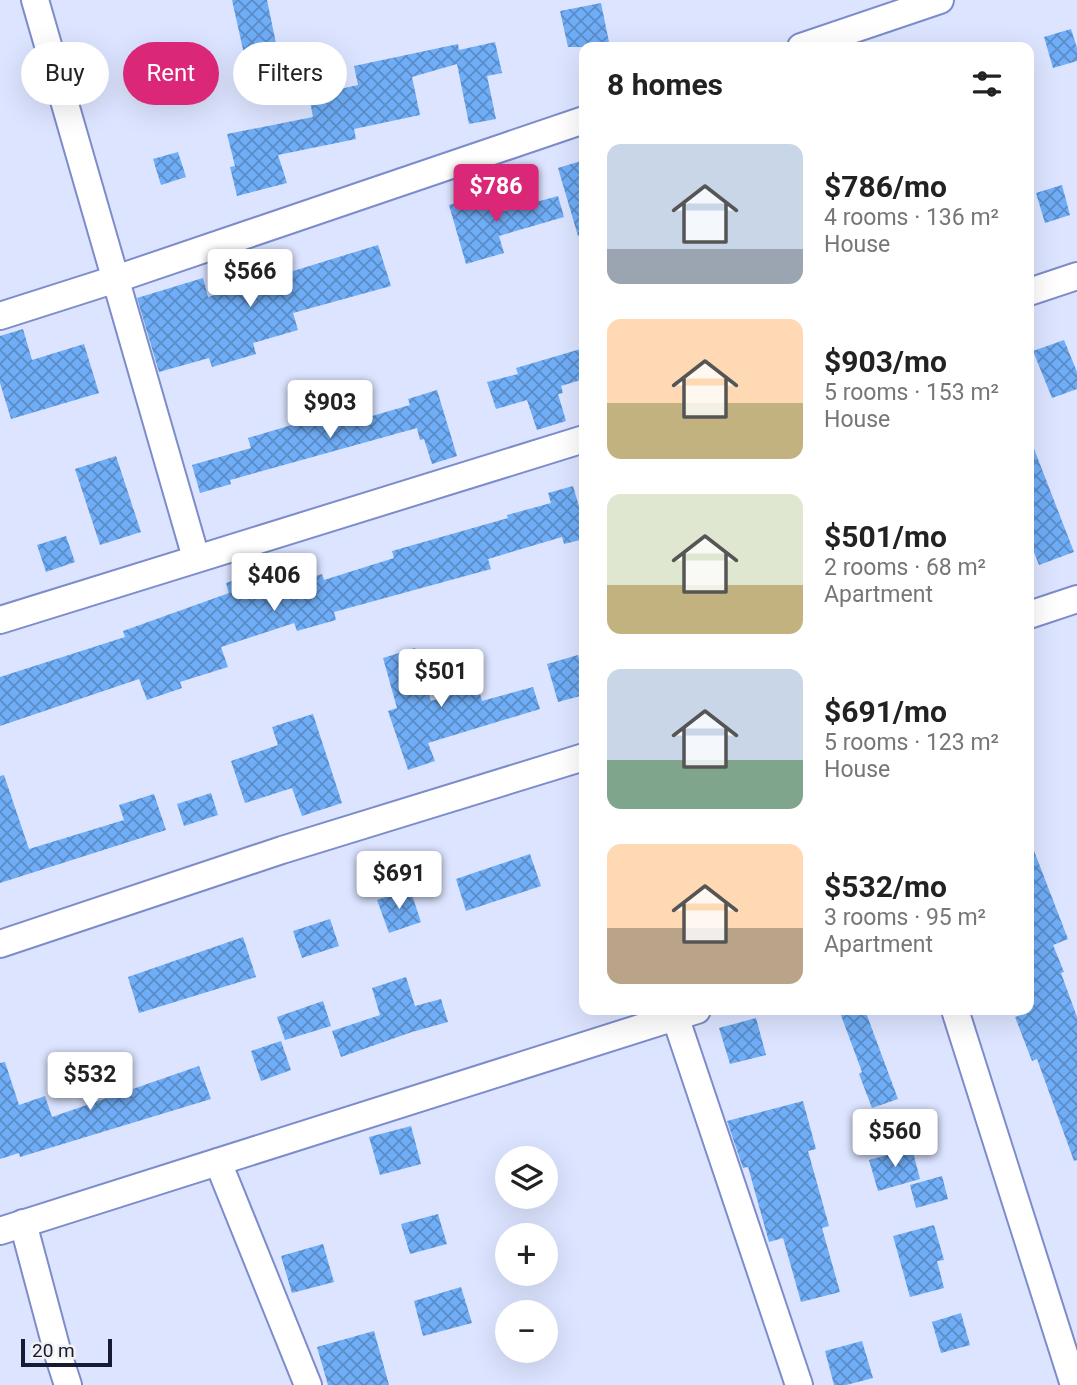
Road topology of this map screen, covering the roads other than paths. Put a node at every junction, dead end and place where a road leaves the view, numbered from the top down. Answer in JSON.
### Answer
{"nodes":[{"id":1,"x":35,"y":0,"type":"edge"},
{"id":2,"x":940,"y":0,"type":"edge"},
{"id":3,"x":816,"y":42,"type":"edge"},
{"id":4,"x":579,"y":122,"type":"edge"},
{"id":5,"x":1077,"y":276,"type":"edge"},
{"id":6,"x":116,"y":279,"type":"junction"},
{"id":7,"x":1034,"y":290,"type":"edge"},
{"id":8,"x":0,"y":316,"type":"edge"},
{"id":9,"x":579,"y":441,"type":"edge"},
{"id":10,"x":196,"y":558,"type":"junction"},
{"id":11,"x":1077,"y":599,"type":"edge"},
{"id":12,"x":1034,"y":613,"type":"edge"},
{"id":13,"x":0,"y":620,"type":"edge"},
{"id":14,"x":579,"y":759,"type":"edge"},
{"id":15,"x":0,"y":944,"type":"edge"},
{"id":16,"x":680,"y":1015,"type":"edge"},
{"id":17,"x":687,"y":1015,"type":"edge"},
{"id":18,"x":957,"y":1015,"type":"edge"},
{"id":19,"x":218,"y":1162,"type":"junction"},
{"id":20,"x":12,"y":1227,"type":"edge"},
{"id":21,"x":68,"y":1385,"type":"edge"},
{"id":22,"x":308,"y":1385,"type":"edge"},
{"id":23,"x":799,"y":1385,"type":"edge"},
{"id":24,"x":1074,"y":1385,"type":"edge"}],
"edges":[{"from":1,"to":6,"type":"street"},
{"from":2,"to":3,"type":"street"},
{"from":4,"to":6,"type":"street"},
{"from":5,"to":7,"type":"street"},
{"from":6,"to":8,"type":"street"},
{"from":6,"to":10,"type":"street"},
{"from":9,"to":10,"type":"street"},
{"from":10,"to":13,"type":"street"},
{"from":11,"to":12,"type":"street"},
{"from":14,"to":15,"type":"street"},
{"from":16,"to":19,"type":"street"},
{"from":17,"to":23,"type":"street"},
{"from":18,"to":24,"type":"street"},
{"from":19,"to":20,"type":"street"},
{"from":19,"to":22,"type":"street"},
{"from":20,"to":21,"type":"street"}]}
